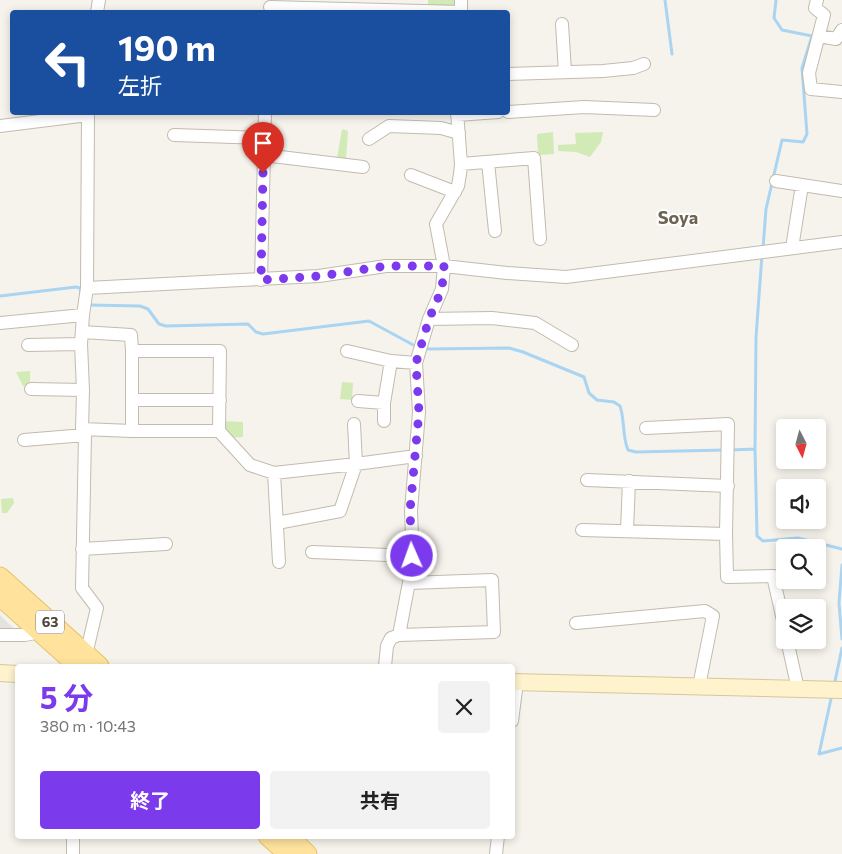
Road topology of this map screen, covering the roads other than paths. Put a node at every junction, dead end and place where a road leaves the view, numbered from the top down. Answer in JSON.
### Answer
{"nodes":[{"id":1,"x":817,"y":0,"type":"edge"},
{"id":2,"x":270,"y":6,"type":"edge"},
{"id":3,"x":461,"y":8,"type":"edge"},
{"id":4,"x":562,"y":24,"type":"dead end"},
{"id":5,"x":842,"y":30,"type":"edge"},
{"id":6,"x":819,"y":36,"type":"junction"},
{"id":7,"x":644,"y":64,"type":"dead end"},
{"id":8,"x":565,"y":72,"type":"junction"},
{"id":9,"x":510,"y":74,"type":"edge"},
{"id":10,"x":842,"y":92,"type":"edge"},
{"id":11,"x":654,"y":110,"type":"dead end"},
{"id":12,"x":510,"y":112,"type":"edge"},
{"id":13,"x":81,"y":115,"type":"edge"},
{"id":14,"x":88,"y":115,"type":"edge"},
{"id":15,"x":266,"y":115,"type":"edge"},
{"id":16,"x":457,"y":115,"type":"edge"},
{"id":17,"x":0,"y":126,"type":"edge"},
{"id":18,"x":459,"y":133,"type":"junction"},
{"id":19,"x":174,"y":135,"type":"dead end"},
{"id":20,"x":264,"y":138,"type":"junction"},
{"id":21,"x":369,"y":139,"type":"dead end"},
{"id":22,"x":264,"y":155,"type":"junction"},
{"id":23,"x":488,"y":162,"type":"junction"},
{"id":24,"x":461,"y":164,"type":"junction"},
{"id":25,"x":363,"y":167,"type":"dead end"},
{"id":26,"x":411,"y":175,"type":"dead end"},
{"id":27,"x":776,"y":181,"type":"dead end"},
{"id":28,"x":802,"y":185,"type":"junction"},
{"id":29,"x":842,"y":191,"type":"edge"},
{"id":30,"x":455,"y":192,"type":"junction"},
{"id":31,"x":495,"y":231,"type":"dead end"},
{"id":32,"x":540,"y":240,"type":"dead end"},
{"id":33,"x":842,"y":242,"type":"edge"},
{"id":34,"x":792,"y":248,"type":"junction"},
{"id":35,"x":444,"y":266,"type":"junction"},
{"id":36,"x":261,"y":280,"type":"junction"},
{"id":37,"x":85,"y":302,"type":"junction"},
{"id":38,"x":429,"y":319,"type":"junction"},
{"id":39,"x":0,"y":323,"type":"edge"},
{"id":40,"x":81,"y":338,"type":"junction"},
{"id":41,"x":28,"y":345,"type":"dead end"},
{"id":42,"x":572,"y":345,"type":"dead end"},
{"id":43,"x":132,"y":351,"type":"junction"},
{"id":44,"x":347,"y":351,"type":"dead end"},
{"id":45,"x":419,"y":354,"type":"junction"},
{"id":46,"x":392,"y":361,"type":"junction"},
{"id":47,"x":31,"y":389,"type":"dead end"},
{"id":48,"x":83,"y":390,"type":"junction"},
{"id":49,"x":132,"y":400,"type":"junction"},
{"id":50,"x":220,"y":400,"type":"junction"},
{"id":51,"x":358,"y":401,"type":"dead end"},
{"id":52,"x":384,"y":402,"type":"junction"},
{"id":53,"x":384,"y":420,"type":"dead end"},
{"id":54,"x":354,"y":424,"type":"dead end"},
{"id":55,"x":646,"y":428,"type":"dead end"},
{"id":56,"x":132,"y":431,"type":"junction"},
{"id":57,"x":219,"y":431,"type":"junction"},
{"id":58,"x":83,"y":432,"type":"junction"},
{"id":59,"x":24,"y":440,"type":"dead end"},
{"id":60,"x":416,"y":456,"type":"junction"},
{"id":61,"x":356,"y":464,"type":"junction"},
{"id":62,"x":274,"y":473,"type":"junction"},
{"id":63,"x":587,"y":480,"type":"dead end"},
{"id":64,"x":628,"y":481,"type":"junction"},
{"id":65,"x":728,"y":486,"type":"junction"},
{"id":66,"x":277,"y":523,"type":"junction"},
{"id":67,"x":582,"y":530,"type":"dead end"},
{"id":68,"x":627,"y":531,"type":"junction"},
{"id":69,"x":726,"y":534,"type":"junction"},
{"id":70,"x":166,"y":544,"type":"dead end"},
{"id":71,"x":82,"y":549,"type":"junction"},
{"id":72,"x":312,"y":552,"type":"dead end"},
{"id":73,"x":412,"y":556,"type":"junction"},
{"id":74,"x":279,"y":562,"type":"dead end"},
{"id":75,"x":0,"y":577,"type":"edge"},
{"id":76,"x":409,"y":583,"type":"junction"},
{"id":77,"x":0,"y":596,"type":"edge"},
{"id":78,"x":778,"y":599,"type":"edge"},
{"id":79,"x":576,"y":623,"type":"dead end"},
{"id":80,"x":40,"y":632,"type":"junction"},
{"id":81,"x":0,"y":635,"type":"edge"},
{"id":82,"x":399,"y":635,"type":"junction"},
{"id":83,"x":789,"y":649,"type":"edge"},
{"id":84,"x":87,"y":663,"type":"edge"},
{"id":85,"x":385,"y":664,"type":"edge"},
{"id":86,"x":0,"y":673,"type":"edge"},
{"id":87,"x":15,"y":674,"type":"edge"},
{"id":88,"x":515,"y":682,"type":"edge"},
{"id":89,"x":699,"y":686,"type":"junction"},
{"id":90,"x":798,"y":689,"type":"junction"},
{"id":91,"x":842,"y":690,"type":"edge"},
{"id":92,"x":73,"y":839,"type":"edge"},
{"id":93,"x":271,"y":839,"type":"edge"},
{"id":94,"x":291,"y":839,"type":"edge"},
{"id":95,"x":498,"y":839,"type":"edge"},
{"id":96,"x":73,"y":854,"type":"edge"},
{"id":97,"x":288,"y":854,"type":"edge"},
{"id":98,"x":308,"y":854,"type":"edge"},
{"id":99,"x":496,"y":854,"type":"edge"}],
"edges":[{"from":1,"to":6,"type":"street"},
{"from":2,"to":3,"type":"street"},
{"from":4,"to":8,"type":"street"},
{"from":5,"to":6,"type":"street"},
{"from":6,"to":10,"type":"street"},
{"from":7,"to":8,"type":"street"},
{"from":8,"to":9,"type":"street"},
{"from":11,"to":12,"type":"street"},
{"from":13,"to":17,"type":"street"},
{"from":14,"to":37,"type":"street"},
{"from":15,"to":20,"type":"street"},
{"from":16,"to":18,"type":"street"},
{"from":18,"to":21,"type":"street"},
{"from":18,"to":24,"type":"street"},
{"from":19,"to":20,"type":"street"},
{"from":20,"to":22,"type":"street"},
{"from":22,"to":25,"type":"street"},
{"from":22,"to":36,"type":"street"},
{"from":23,"to":24,"type":"street"},
{"from":23,"to":31,"type":"street"},
{"from":23,"to":32,"type":"street"},
{"from":24,"to":30,"type":"street"},
{"from":26,"to":30,"type":"street"},
{"from":27,"to":28,"type":"street"},
{"from":28,"to":29,"type":"street"},
{"from":28,"to":34,"type":"street"},
{"from":30,"to":35,"type":"street"},
{"from":33,"to":34,"type":"street"},
{"from":34,"to":35,"type":"street"},
{"from":35,"to":36,"type":"street"},
{"from":35,"to":38,"type":"street"},
{"from":36,"to":37,"type":"street"},
{"from":37,"to":39,"type":"street"},
{"from":37,"to":40,"type":"street"},
{"from":38,"to":42,"type":"street"},
{"from":38,"to":45,"type":"street"},
{"from":40,"to":41,"type":"street"},
{"from":40,"to":43,"type":"street"},
{"from":40,"to":48,"type":"street"},
{"from":43,"to":49,"type":"street"},
{"from":43,"to":50,"type":"street"},
{"from":44,"to":46,"type":"street"},
{"from":45,"to":46,"type":"street"},
{"from":45,"to":60,"type":"street"},
{"from":46,"to":52,"type":"street"},
{"from":47,"to":48,"type":"street"},
{"from":48,"to":58,"type":"street"},
{"from":49,"to":50,"type":"street"},
{"from":49,"to":56,"type":"street"},
{"from":50,"to":57,"type":"street"},
{"from":51,"to":52,"type":"street"},
{"from":52,"to":53,"type":"street"},
{"from":54,"to":61,"type":"street"},
{"from":55,"to":65,"type":"street"},
{"from":56,"to":57,"type":"street"},
{"from":56,"to":58,"type":"street"},
{"from":57,"to":62,"type":"street"},
{"from":58,"to":59,"type":"street"},
{"from":58,"to":71,"type":"street"},
{"from":60,"to":61,"type":"street"},
{"from":60,"to":73,"type":"street"},
{"from":61,"to":62,"type":"street"},
{"from":61,"to":66,"type":"street"},
{"from":62,"to":66,"type":"street"},
{"from":63,"to":64,"type":"street"},
{"from":64,"to":65,"type":"street"},
{"from":64,"to":68,"type":"street"},
{"from":65,"to":69,"type":"street"},
{"from":66,"to":74,"type":"street"},
{"from":67,"to":68,"type":"street"},
{"from":68,"to":69,"type":"street"},
{"from":69,"to":78,"type":"street"},
{"from":70,"to":71,"type":"street"},
{"from":71,"to":84,"type":"street"},
{"from":72,"to":73,"type":"street"},
{"from":73,"to":76,"type":"street"},
{"from":75,"to":84,"type":"main road","number":"63"},
{"from":76,"to":82,"type":"street"},
{"from":76,"to":82,"type":"street"},
{"from":77,"to":80,"type":"main road","number":"63"},
{"from":79,"to":89,"type":"street"},
{"from":80,"to":81,"type":"street"},
{"from":80,"to":84,"type":"main road","number":"63"},
{"from":82,"to":85,"type":"street"},
{"from":83,"to":90,"type":"street"},
{"from":86,"to":87,"type":"street"},
{"from":88,"to":89,"type":"street"},
{"from":89,"to":90,"type":"street"},
{"from":90,"to":91,"type":"street"},
{"from":92,"to":96,"type":"street"},
{"from":93,"to":97,"type":"main road"},
{"from":94,"to":98,"type":"main road"},
{"from":95,"to":99,"type":"street"}]}
